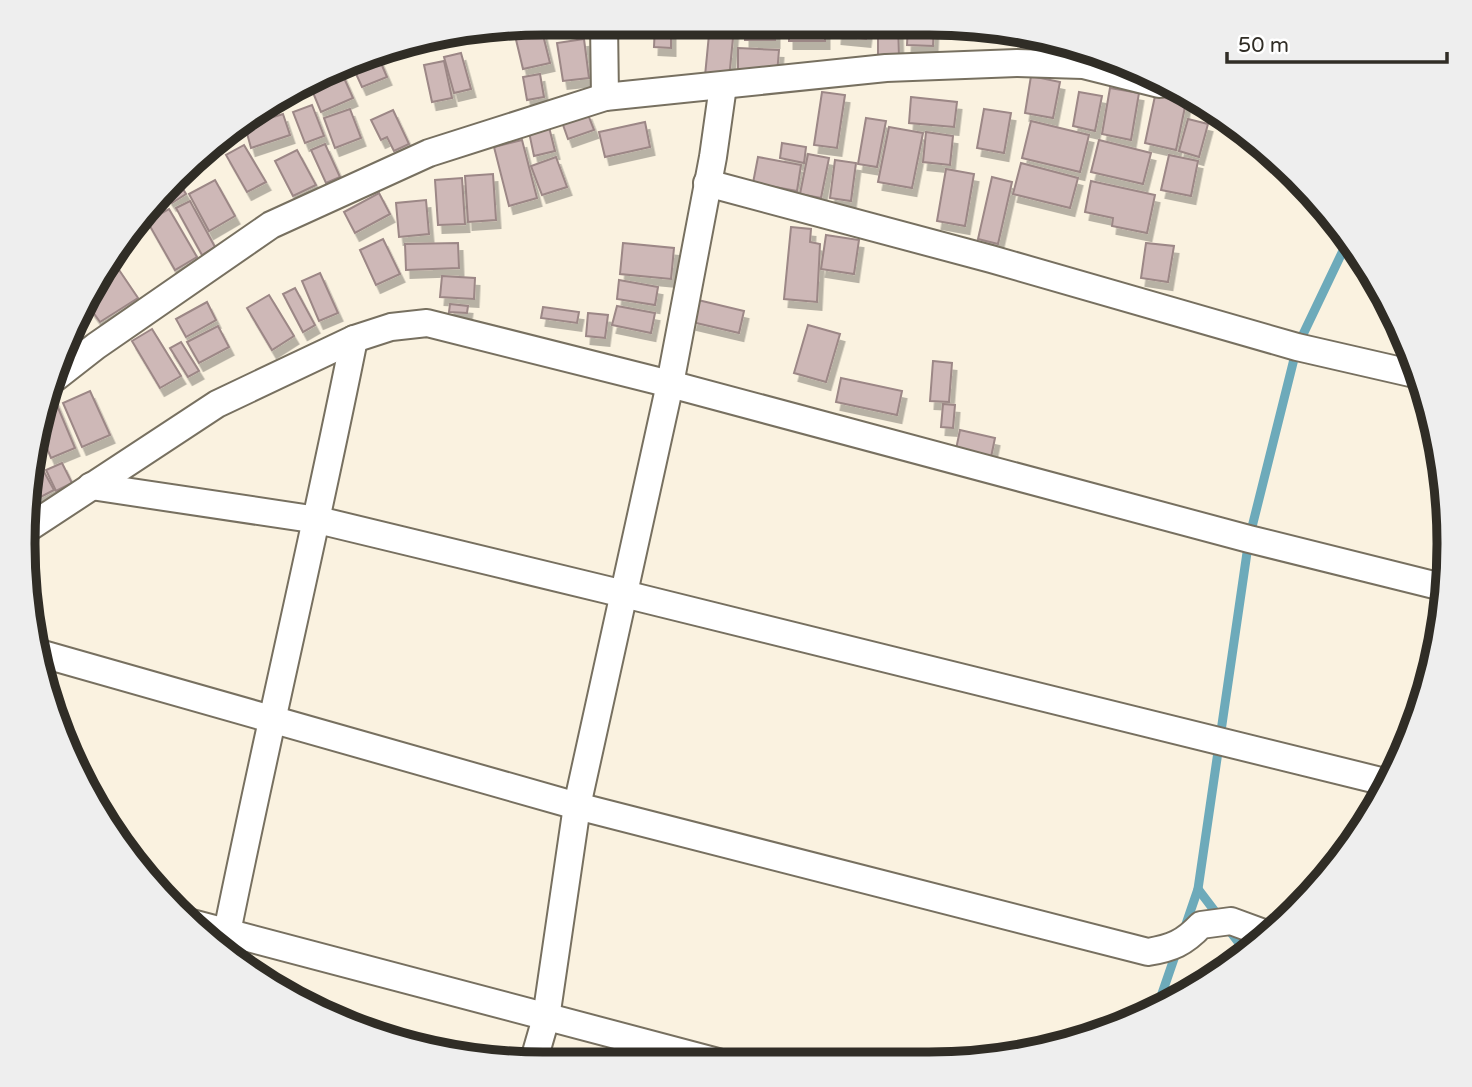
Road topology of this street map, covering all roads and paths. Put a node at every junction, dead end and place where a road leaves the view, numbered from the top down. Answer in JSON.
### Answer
{"nodes":[{"id":1,"x":604,"y":35,"type":"edge"},
{"id":2,"x":1128,"y":76,"type":"edge"},
{"id":3,"x":723,"y":86,"type":"junction"},
{"id":4,"x":605,"y":96,"type":"junction"},
{"id":5,"x":707,"y":183,"type":"junction"},
{"id":6,"x":354,"y":339,"type":"junction"},
{"id":7,"x":66,"y":369,"type":"edge"},
{"id":8,"x":1407,"y":372,"type":"edge"},
{"id":9,"x":670,"y":384,"type":"junction"},
{"id":10,"x":91,"y":486,"type":"junction"},
{"id":11,"x":318,"y":520,"type":"junction"},
{"id":12,"x":36,"y":523,"type":"edge"},
{"id":13,"x":1435,"y":585,"type":"edge"},
{"id":14,"x":624,"y":594,"type":"junction"},
{"id":15,"x":48,"y":656,"type":"edge"},
{"id":16,"x":271,"y":720,"type":"junction"},
{"id":17,"x":1378,"y":780,"type":"edge"},
{"id":18,"x":577,"y":806,"type":"junction"},
{"id":19,"x":1259,"y":930,"type":"edge"},
{"id":20,"x":225,"y":940,"type":"edge"},
{"id":21,"x":229,"y":943,"type":"edge"},
{"id":22,"x":546,"y":1018,"type":"junction"},
{"id":23,"x":536,"y":1052,"type":"edge"},
{"id":24,"x":679,"y":1052,"type":"edge"}],
"edges":[{"from":1,"to":4,"type":"street"},
{"from":2,"to":3,"type":"street"},
{"from":3,"to":4,"type":"street"},
{"from":3,"to":5,"type":"street"},
{"from":4,"to":7,"type":"street"},
{"from":5,"to":8,"type":"street"},
{"from":5,"to":9,"type":"street"},
{"from":6,"to":9,"type":"street"},
{"from":6,"to":10,"type":"street"},
{"from":6,"to":11,"type":"street"},
{"from":9,"to":13,"type":"street"},
{"from":9,"to":14,"type":"street"},
{"from":10,"to":11,"type":"street"},
{"from":10,"to":12,"type":"street"},
{"from":11,"to":14,"type":"street"},
{"from":11,"to":16,"type":"street"},
{"from":14,"to":17,"type":"street"},
{"from":14,"to":18,"type":"street"},
{"from":15,"to":16,"type":"street"},
{"from":16,"to":18,"type":"street"},
{"from":16,"to":20,"type":"street"},
{"from":18,"to":19,"type":"street"},
{"from":18,"to":22,"type":"street"},
{"from":21,"to":22,"type":"street"},
{"from":22,"to":23,"type":"street"},
{"from":22,"to":24,"type":"street"}]}
